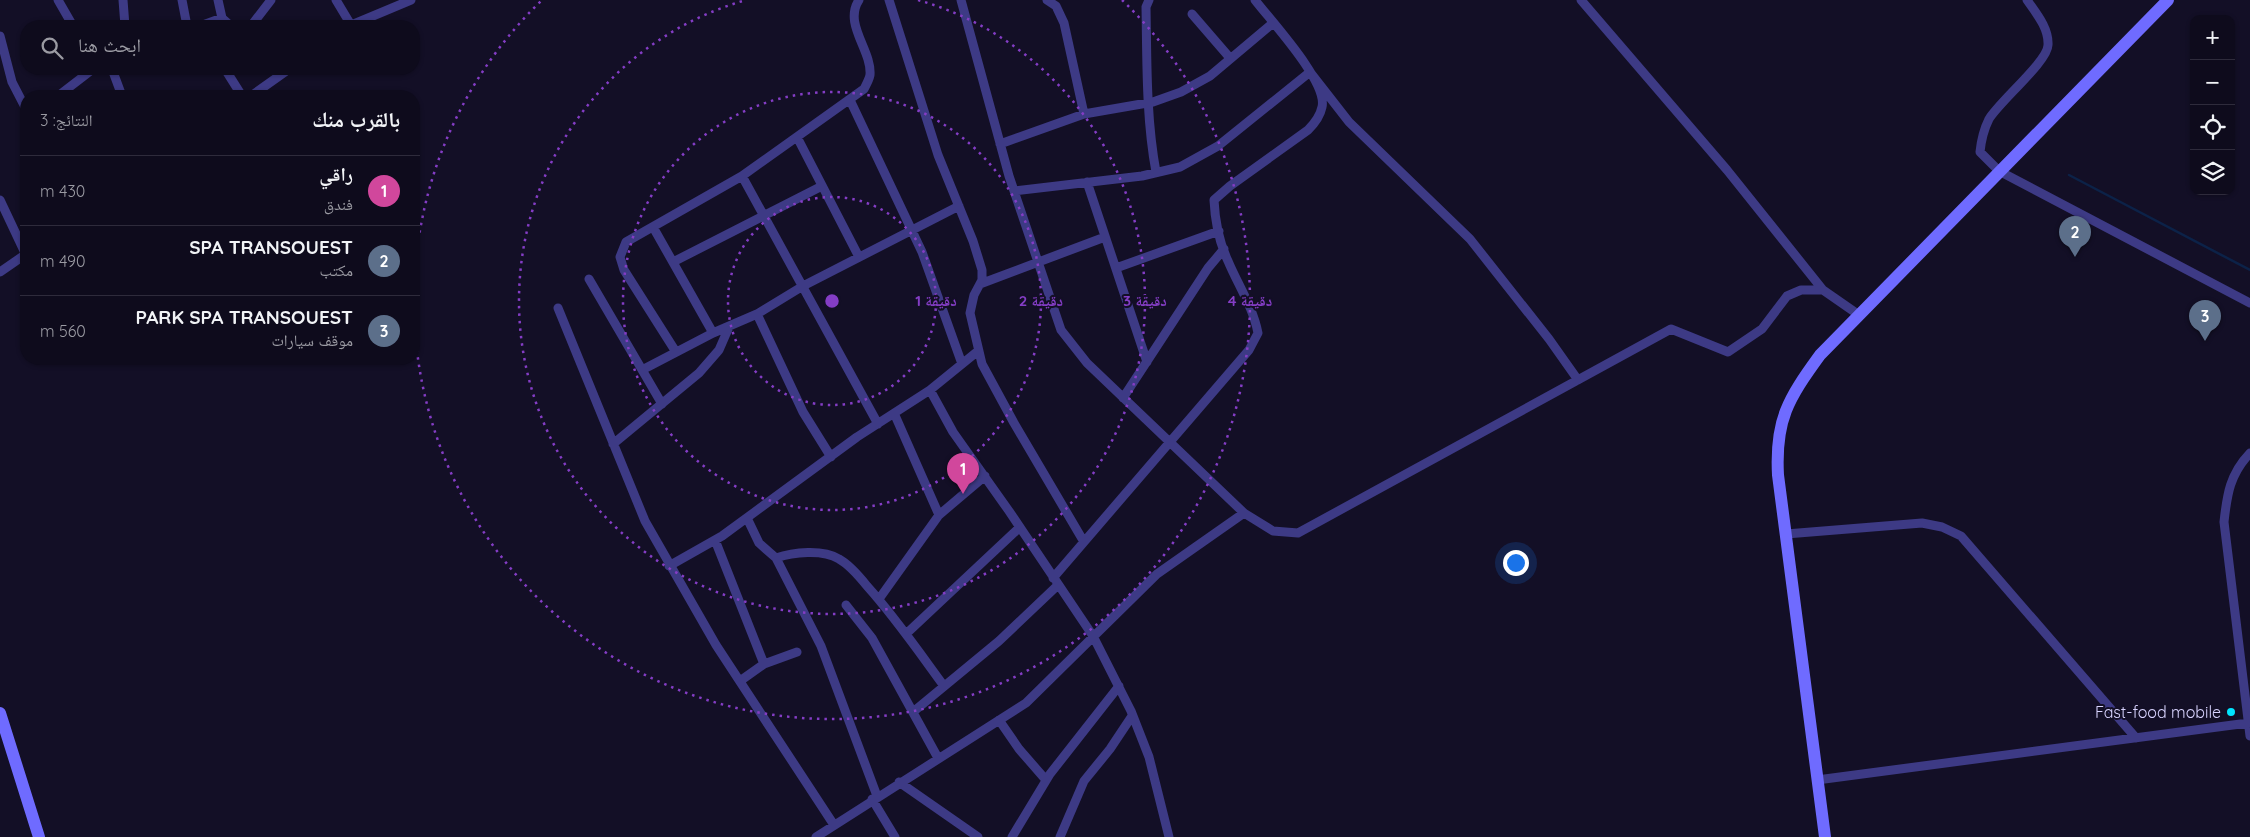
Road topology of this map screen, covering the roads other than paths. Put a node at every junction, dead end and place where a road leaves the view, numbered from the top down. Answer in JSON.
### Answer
{"nodes":[{"id":1,"x":58,"y":0,"type":"edge"},
{"id":2,"x":123,"y":0,"type":"edge"},
{"id":3,"x":182,"y":0,"type":"edge"},
{"id":4,"x":218,"y":0,"type":"edge"},
{"id":5,"x":272,"y":0,"type":"edge"},
{"id":6,"x":336,"y":0,"type":"edge"},
{"id":7,"x":411,"y":0,"type":"edge"},
{"id":8,"x":859,"y":0,"type":"edge"},
{"id":9,"x":889,"y":0,"type":"edge"},
{"id":10,"x":961,"y":0,"type":"edge"},
{"id":11,"x":1047,"y":0,"type":"edge"},
{"id":12,"x":1149,"y":0,"type":"edge"},
{"id":13,"x":1255,"y":0,"type":"edge"},
{"id":14,"x":1581,"y":0,"type":"edge"},
{"id":15,"x":2027,"y":0,"type":"edge"},
{"id":16,"x":2168,"y":0,"type":"edge"},
{"id":17,"x":390,"y":4,"type":"edge"},
{"id":18,"x":1192,"y":14,"type":"dead end"},
{"id":19,"x":222,"y":18,"type":"joint"},
{"id":20,"x":70,"y":20,"type":"edge"},
{"id":21,"x":125,"y":20,"type":"edge"},
{"id":22,"x":186,"y":20,"type":"edge"},
{"id":23,"x":216,"y":20,"type":"edge"},
{"id":24,"x":257,"y":20,"type":"edge"},
{"id":25,"x":347,"y":20,"type":"edge"},
{"id":26,"x":361,"y":20,"type":"edge"},
{"id":27,"x":1273,"y":23,"type":"junction"},
{"id":28,"x":0,"y":36,"type":"edge"},
{"id":29,"x":1230,"y":58,"type":"junction"},
{"id":30,"x":1310,"y":72,"type":"junction"},
{"id":31,"x":85,"y":75,"type":"edge"},
{"id":32,"x":114,"y":75,"type":"edge"},
{"id":33,"x":229,"y":75,"type":"edge"},
{"id":34,"x":281,"y":75,"type":"edge"},
{"id":35,"x":66,"y":90,"type":"edge"},
{"id":36,"x":120,"y":90,"type":"edge"},
{"id":37,"x":238,"y":90,"type":"edge"},
{"id":38,"x":259,"y":90,"type":"edge"},
{"id":39,"x":20,"y":97,"type":"edge"},
{"id":40,"x":850,"y":100,"type":"junction"},
{"id":41,"x":1148,"y":103,"type":"junction"},
{"id":42,"x":1084,"y":114,"type":"junction"},
{"id":43,"x":797,"y":137,"type":"junction"},
{"id":44,"x":1000,"y":144,"type":"junction"},
{"id":45,"x":1999,"y":171,"type":"junction"},
{"id":46,"x":1156,"y":172,"type":"junction"},
{"id":47,"x":742,"y":176,"type":"junction"},
{"id":48,"x":1087,"y":182,"type":"junction"},
{"id":49,"x":822,"y":186,"type":"junction"},
{"id":50,"x":1014,"y":191,"type":"junction"},
{"id":51,"x":0,"y":200,"type":"edge"},
{"id":52,"x":959,"y":206,"type":"junction"},
{"id":53,"x":764,"y":216,"type":"junction"},
{"id":54,"x":653,"y":227,"type":"junction"},
{"id":55,"x":911,"y":230,"type":"junction"},
{"id":56,"x":1218,"y":232,"type":"junction"},
{"id":57,"x":1105,"y":237,"type":"junction"},
{"id":58,"x":20,"y":242,"type":"edge"},
{"id":59,"x":1224,"y":248,"type":"junction"},
{"id":60,"x":859,"y":257,"type":"junction"},
{"id":61,"x":20,"y":259,"type":"edge"},
{"id":62,"x":673,"y":262,"type":"junction"},
{"id":63,"x":1038,"y":262,"type":"junction"},
{"id":64,"x":1116,"y":268,"type":"junction"},
{"id":65,"x":0,"y":272,"type":"edge"},
{"id":66,"x":589,"y":279,"type":"dead end"},
{"id":67,"x":980,"y":284,"type":"junction"},
{"id":68,"x":803,"y":286,"type":"junction"},
{"id":69,"x":1823,"y":290,"type":"junction"},
{"id":70,"x":2250,"y":303,"type":"edge"},
{"id":71,"x":558,"y":308,"type":"dead end"},
{"id":72,"x":757,"y":314,"type":"junction"},
{"id":73,"x":1859,"y":315,"type":"junction"},
{"id":74,"x":729,"y":327,"type":"junction"},
{"id":75,"x":713,"y":333,"type":"junction"},
{"id":76,"x":978,"y":351,"type":"junction"},
{"id":77,"x":676,"y":352,"type":"junction"},
{"id":78,"x":1147,"y":362,"type":"junction"},
{"id":79,"x":962,"y":364,"type":"junction"},
{"id":80,"x":642,"y":370,"type":"junction"},
{"id":81,"x":1578,"y":380,"type":"junction"},
{"id":82,"x":930,"y":390,"type":"junction"},
{"id":83,"x":1123,"y":398,"type":"junction"},
{"id":84,"x":662,"y":404,"type":"junction"},
{"id":85,"x":894,"y":413,"type":"junction"},
{"id":86,"x":878,"y":424,"type":"junction"},
{"id":87,"x":1170,"y":442,"type":"junction"},
{"id":88,"x":613,"y":444,"type":"junction"},
{"id":89,"x":2250,"y":453,"type":"edge"},
{"id":90,"x":831,"y":457,"type":"junction"},
{"id":91,"x":984,"y":476,"type":"junction"},
{"id":92,"x":1244,"y":513,"type":"junction"},
{"id":93,"x":939,"y":515,"type":"junction"},
{"id":94,"x":747,"y":518,"type":"junction"},
{"id":95,"x":1020,"y":527,"type":"junction"},
{"id":96,"x":1786,"y":534,"type":"junction"},
{"id":97,"x":715,"y":540,"type":"junction"},
{"id":98,"x":1084,"y":542,"type":"junction"},
{"id":99,"x":776,"y":558,"type":"junction"},
{"id":100,"x":669,"y":566,"type":"junction"},
{"id":101,"x":1055,"y":581,"type":"junction"},
{"id":102,"x":879,"y":599,"type":"junction"},
{"id":103,"x":846,"y":605,"type":"dead end"},
{"id":104,"x":906,"y":634,"type":"junction"},
{"id":105,"x":1093,"y":636,"type":"junction"},
{"id":106,"x":796,"y":652,"type":"dead end"},
{"id":107,"x":764,"y":664,"type":"junction"},
{"id":108,"x":740,"y":681,"type":"junction"},
{"id":109,"x":944,"y":686,"type":"junction"},
{"id":110,"x":1119,"y":686,"type":"junction"},
{"id":111,"x":913,"y":712,"type":"junction"},
{"id":112,"x":0,"y":713,"type":"edge"},
{"id":113,"x":1132,"y":716,"type":"junction"},
{"id":114,"x":998,"y":720,"type":"junction"},
{"id":115,"x":2248,"y":723,"type":"junction"},
{"id":116,"x":2250,"y":736,"type":"edge"},
{"id":117,"x":2136,"y":738,"type":"junction"},
{"id":118,"x":938,"y":758,"type":"junction"},
{"id":119,"x":1046,"y":780,"type":"junction"},
{"id":120,"x":1817,"y":780,"type":"junction"},
{"id":121,"x":899,"y":782,"type":"junction"},
{"id":122,"x":875,"y":798,"type":"junction"},
{"id":123,"x":834,"y":825,"type":"junction"},
{"id":124,"x":39,"y":837,"type":"edge"},
{"id":125,"x":816,"y":837,"type":"edge"},
{"id":126,"x":895,"y":837,"type":"edge"},
{"id":127,"x":978,"y":837,"type":"edge"},
{"id":128,"x":1012,"y":837,"type":"edge"},
{"id":129,"x":1060,"y":837,"type":"edge"},
{"id":130,"x":1169,"y":837,"type":"edge"},
{"id":131,"x":1825,"y":837,"type":"edge"}],
"edges":[{"from":1,"to":20,"type":"street"},
{"from":2,"to":21,"type":"street"},
{"from":3,"to":22,"type":"street"},
{"from":4,"to":19,"type":"street"},
{"from":5,"to":24,"type":"street"},
{"from":6,"to":25,"type":"street"},
{"from":7,"to":17,"type":"street"},
{"from":8,"to":40,"type":"street"},
{"from":9,"to":52,"type":"street"},
{"from":10,"to":44,"type":"street"},
{"from":11,"to":42,"type":"street"},
{"from":12,"to":41,"type":"street"},
{"from":13,"to":27,"type":"street"},
{"from":14,"to":69,"type":"street"},
{"from":15,"to":45,"type":"street"},
{"from":16,"to":45,"type":"street"},
{"from":17,"to":26,"type":"street"},
{"from":18,"to":29,"type":"street"},
{"from":19,"to":23,"type":"street"},
{"from":27,"to":29,"type":"street"},
{"from":27,"to":30,"type":"street"},
{"from":28,"to":39,"type":"street"},
{"from":29,"to":41,"type":"street"},
{"from":30,"to":46,"type":"street"},
{"from":30,"to":56,"type":"street"},
{"from":30,"to":81,"type":"street"},
{"from":31,"to":35,"type":"street"},
{"from":32,"to":36,"type":"street"},
{"from":33,"to":37,"type":"street"},
{"from":34,"to":38,"type":"street"},
{"from":40,"to":43,"type":"street"},
{"from":40,"to":55,"type":"street"},
{"from":41,"to":42,"type":"street"},
{"from":41,"to":46,"type":"street"},
{"from":42,"to":44,"type":"street"},
{"from":43,"to":47,"type":"street"},
{"from":43,"to":49,"type":"street"},
{"from":44,"to":50,"type":"street"},
{"from":45,"to":70,"type":"street"},
{"from":45,"to":73,"type":"street"},
{"from":46,"to":48,"type":"street"},
{"from":47,"to":53,"type":"street"},
{"from":47,"to":54,"type":"street"},
{"from":48,"to":50,"type":"street"},
{"from":48,"to":57,"type":"street"},
{"from":49,"to":53,"type":"street"},
{"from":49,"to":60,"type":"street"},
{"from":50,"to":63,"type":"street"},
{"from":51,"to":58,"type":"street"},
{"from":52,"to":55,"type":"street"},
{"from":52,"to":67,"type":"street"},
{"from":53,"to":62,"type":"street"},
{"from":53,"to":68,"type":"street"},
{"from":54,"to":62,"type":"street"},
{"from":54,"to":77,"type":"street"},
{"from":55,"to":60,"type":"street"},
{"from":55,"to":79,"type":"street"},
{"from":56,"to":59,"type":"street"},
{"from":56,"to":64,"type":"street"},
{"from":57,"to":63,"type":"street"},
{"from":57,"to":64,"type":"street"},
{"from":59,"to":78,"type":"street"},
{"from":59,"to":87,"type":"street"},
{"from":60,"to":68,"type":"street"},
{"from":61,"to":65,"type":"street"},
{"from":62,"to":75,"type":"street"},
{"from":63,"to":67,"type":"street"},
{"from":63,"to":83,"type":"street"},
{"from":64,"to":78,"type":"street"},
{"from":66,"to":80,"type":"street"},
{"from":67,"to":76,"type":"street"},
{"from":68,"to":72,"type":"street"},
{"from":68,"to":86,"type":"street"},
{"from":69,"to":73,"type":"street"},
{"from":69,"to":81,"type":"street"},
{"from":71,"to":88,"type":"street"},
{"from":72,"to":74,"type":"street"},
{"from":72,"to":90,"type":"street"},
{"from":73,"to":96,"type":"street"},
{"from":74,"to":75,"type":"street"},
{"from":74,"to":84,"type":"street"},
{"from":75,"to":77,"type":"street"},
{"from":76,"to":79,"type":"street"},
{"from":76,"to":98,"type":"street"},
{"from":77,"to":80,"type":"street"},
{"from":78,"to":83,"type":"street"},
{"from":79,"to":82,"type":"street"},
{"from":80,"to":84,"type":"street"},
{"from":81,"to":92,"type":"street"},
{"from":82,"to":85,"type":"street"},
{"from":82,"to":91,"type":"street"},
{"from":83,"to":87,"type":"street"},
{"from":84,"to":88,"type":"street"},
{"from":85,"to":86,"type":"street"},
{"from":85,"to":93,"type":"street"},
{"from":86,"to":90,"type":"street"},
{"from":87,"to":92,"type":"street"},
{"from":87,"to":98,"type":"street"},
{"from":88,"to":100,"type":"street"},
{"from":89,"to":115,"type":"street"},
{"from":90,"to":94,"type":"street"},
{"from":91,"to":93,"type":"street"},
{"from":91,"to":95,"type":"street"},
{"from":92,"to":105,"type":"street"},
{"from":93,"to":102,"type":"street"},
{"from":94,"to":97,"type":"street"},
{"from":94,"to":99,"type":"street"},
{"from":95,"to":101,"type":"street"},
{"from":95,"to":104,"type":"street"},
{"from":96,"to":117,"type":"street"},
{"from":96,"to":120,"type":"street"},
{"from":97,"to":100,"type":"street"},
{"from":97,"to":107,"type":"street"},
{"from":98,"to":101,"type":"street"},
{"from":99,"to":102,"type":"street"},
{"from":99,"to":122,"type":"street"},
{"from":100,"to":108,"type":"street"},
{"from":101,"to":105,"type":"street"},
{"from":101,"to":109,"type":"street"},
{"from":102,"to":104,"type":"street"},
{"from":103,"to":111,"type":"street"},
{"from":104,"to":109,"type":"street"},
{"from":105,"to":110,"type":"street"},
{"from":105,"to":114,"type":"street"},
{"from":106,"to":107,"type":"street"},
{"from":107,"to":108,"type":"street"},
{"from":108,"to":123,"type":"street"},
{"from":109,"to":111,"type":"street"},
{"from":110,"to":113,"type":"street"},
{"from":110,"to":119,"type":"street"},
{"from":111,"to":118,"type":"street"},
{"from":112,"to":124,"type":"street"},
{"from":113,"to":129,"type":"street"},
{"from":113,"to":130,"type":"street"},
{"from":114,"to":118,"type":"street"},
{"from":114,"to":119,"type":"street"},
{"from":115,"to":116,"type":"street"},
{"from":115,"to":117,"type":"street"},
{"from":117,"to":120,"type":"street"},
{"from":118,"to":121,"type":"street"},
{"from":119,"to":128,"type":"street"},
{"from":120,"to":131,"type":"street"},
{"from":121,"to":122,"type":"street"},
{"from":121,"to":127,"type":"street"},
{"from":122,"to":123,"type":"street"},
{"from":122,"to":126,"type":"street"},
{"from":123,"to":125,"type":"street"}]}
